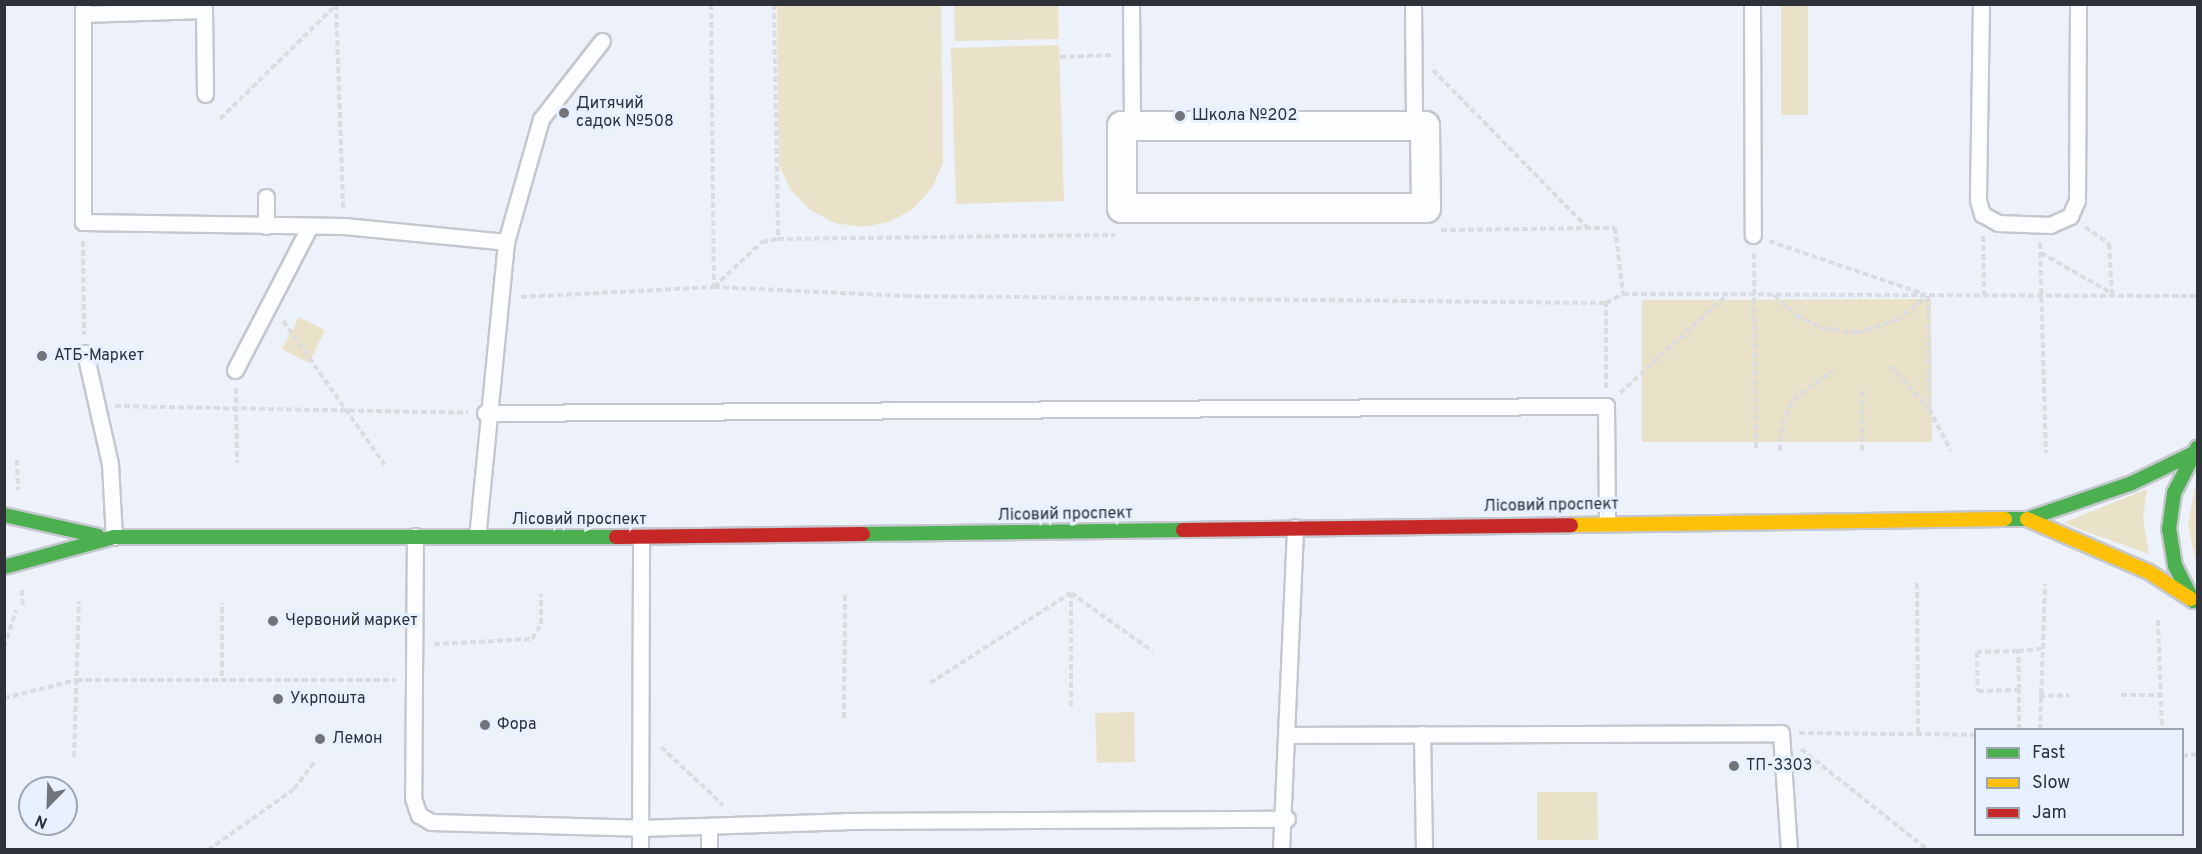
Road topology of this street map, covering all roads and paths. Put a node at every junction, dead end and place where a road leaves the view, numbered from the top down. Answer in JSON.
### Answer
{"nodes":[{"id":1,"x":711,"y":4,"type":"edge"},
{"id":2,"x":774,"y":4,"type":"edge"},
{"id":3,"x":1131,"y":4,"type":"edge"},
{"id":4,"x":1413,"y":4,"type":"edge"},
{"id":5,"x":1752,"y":4,"type":"edge"},
{"id":6,"x":1981,"y":4,"type":"edge"},
{"id":7,"x":2078,"y":4,"type":"edge"},
{"id":8,"x":204,"y":7,"type":"edge"},
{"id":9,"x":83,"y":9,"type":"edge"},
{"id":10,"x":602,"y":40,"type":"dead end"},
{"id":11,"x":1413,"y":50,"type":"junction"},
{"id":12,"x":1131,"y":55,"type":"junction"},
{"id":13,"x":1060,"y":57,"type":"dead end"},
{"id":14,"x":205,"y":94,"type":"dead end"},
{"id":15,"x":220,"y":119,"type":"dead end"},
{"id":16,"x":1132,"y":126,"type":"junction"},
{"id":17,"x":1414,"y":126,"type":"junction"},
{"id":18,"x":266,"y":197,"type":"dead end"},
{"id":19,"x":1982,"y":214,"type":"junction"},
{"id":20,"x":2070,"y":216,"type":"junction"},
{"id":21,"x":83,"y":222,"type":"junction"},
{"id":22,"x":2038,"y":224,"type":"junction"},
{"id":23,"x":266,"y":225,"type":"junction"},
{"id":24,"x":310,"y":226,"type":"junction"},
{"id":25,"x":344,"y":226,"type":"junction"},
{"id":26,"x":1753,"y":235,"type":"joint"},
{"id":27,"x":778,"y":239,"type":"dead end"},
{"id":28,"x":506,"y":242,"type":"junction"},
{"id":29,"x":2041,"y":253,"type":"junction"},
{"id":30,"x":1754,"y":263,"type":"dead end"},
{"id":31,"x":714,"y":288,"type":"junction"},
{"id":32,"x":1623,"y":294,"type":"junction"},
{"id":33,"x":2112,"y":294,"type":"junction"},
{"id":34,"x":1754,"y":295,"type":"junction"},
{"id":35,"x":1774,"y":295,"type":"junction"},
{"id":36,"x":1928,"y":295,"type":"junction"},
{"id":37,"x":1984,"y":295,"type":"junction"},
{"id":38,"x":2040,"y":295,"type":"junction"},
{"id":39,"x":1727,"y":296,"type":"junction"},
{"id":40,"x":2198,"y":296,"type":"edge"},
{"id":41,"x":499,"y":299,"type":"junction"},
{"id":42,"x":270,"y":303,"type":"junction"},
{"id":43,"x":1606,"y":303,"type":"junction"},
{"id":44,"x":85,"y":353,"type":"joint"},
{"id":45,"x":1890,"y":366,"type":"dead end"},
{"id":46,"x":236,"y":370,"type":"joint"},
{"id":47,"x":1833,"y":371,"type":"dead end"},
{"id":48,"x":1862,"y":391,"type":"dead end"},
{"id":49,"x":96,"y":406,"type":"junction"},
{"id":50,"x":1606,"y":406,"type":"junction"},
{"id":51,"x":236,"y":408,"type":"junction"},
{"id":52,"x":346,"y":409,"type":"junction"},
{"id":53,"x":1929,"y":409,"type":"junction"},
{"id":54,"x":485,"y":413,"type":"junction"},
{"id":55,"x":2194,"y":450,"type":"edge"},
{"id":56,"x":1756,"y":451,"type":"dead end"},
{"id":57,"x":1780,"y":451,"type":"dead end"},
{"id":58,"x":1862,"y":451,"type":"dead end"},
{"id":59,"x":1951,"y":451,"type":"dead end"},
{"id":60,"x":2046,"y":453,"type":"dead end"},
{"id":61,"x":237,"y":464,"type":"dead end"},
{"id":62,"x":385,"y":465,"type":"dead end"},
{"id":63,"x":4,"y":515,"type":"edge"},
{"id":64,"x":2027,"y":519,"type":"junction"},
{"id":65,"x":1607,"y":522,"type":"junction"},
{"id":66,"x":1295,"y":527,"type":"junction"},
{"id":67,"x":415,"y":536,"type":"junction"},
{"id":68,"x":477,"y":536,"type":"junction"},
{"id":69,"x":108,"y":537,"type":"junction"},
{"id":70,"x":641,"y":537,"type":"junction"},
{"id":71,"x":4,"y":567,"type":"edge"},
{"id":72,"x":1917,"y":583,"type":"dead end"},
{"id":73,"x":2045,"y":584,"type":"dead end"},
{"id":74,"x":1071,"y":592,"type":"junction"},
{"id":75,"x":845,"y":593,"type":"dead end"},
{"id":76,"x":541,"y":594,"type":"dead end"},
{"id":77,"x":79,"y":601,"type":"dead end"},
{"id":78,"x":222,"y":603,"type":"dead end"},
{"id":79,"x":2194,"y":603,"type":"edge"},
{"id":80,"x":16,"y":610,"type":"dead end"},
{"id":81,"x":2158,"y":620,"type":"dead end"},
{"id":82,"x":415,"y":644,"type":"junction"},
{"id":83,"x":4,"y":646,"type":"edge"},
{"id":84,"x":2041,"y":649,"type":"junction"},
{"id":85,"x":1152,"y":651,"type":"dead end"},
{"id":86,"x":2018,"y":651,"type":"junction"},
{"id":87,"x":222,"y":676,"type":"junction"},
{"id":88,"x":77,"y":680,"type":"junction"},
{"id":89,"x":415,"y":681,"type":"junction"},
{"id":90,"x":930,"y":683,"type":"dead end"},
{"id":91,"x":2019,"y":690,"type":"junction"},
{"id":92,"x":2121,"y":695,"type":"dead end"},
{"id":93,"x":2161,"y":695,"type":"junction"},
{"id":94,"x":2040,"y":696,"type":"junction"},
{"id":95,"x":2069,"y":696,"type":"dead end"},
{"id":96,"x":4,"y":699,"type":"edge"},
{"id":97,"x":1071,"y":706,"type":"dead end"},
{"id":98,"x":844,"y":717,"type":"dead end"},
{"id":99,"x":640,"y":727,"type":"junction"},
{"id":100,"x":2019,"y":728,"type":"edge"},
{"id":101,"x":2040,"y":728,"type":"edge"},
{"id":102,"x":2162,"y":728,"type":"edge"},
{"id":103,"x":1781,"y":733,"type":"junction"},
{"id":104,"x":1422,"y":734,"type":"junction"},
{"id":105,"x":1918,"y":734,"type":"junction"},
{"id":106,"x":1288,"y":735,"type":"junction"},
{"id":107,"x":1974,"y":735,"type":"edge"},
{"id":108,"x":74,"y":757,"type":"dead end"},
{"id":109,"x":314,"y":762,"type":"dead end"},
{"id":110,"x":1287,"y":819,"type":"junction"},
{"id":111,"x":743,"y":825,"type":"junction"},
{"id":112,"x":709,"y":826,"type":"junction"},
{"id":113,"x":640,"y":828,"type":"junction"},
{"id":114,"x":208,"y":849,"type":"edge"},
{"id":115,"x":640,"y":849,"type":"edge"},
{"id":116,"x":709,"y":849,"type":"edge"},
{"id":117,"x":1281,"y":849,"type":"edge"},
{"id":118,"x":1424,"y":849,"type":"edge"},
{"id":119,"x":1789,"y":849,"type":"edge"},
{"id":120,"x":1928,"y":849,"type":"edge"}],
"edges":[{"from":1,"to":31,"type":"path"},
{"from":2,"to":27,"type":"path"},
{"from":3,"to":12,"type":"lane"},
{"from":4,"to":11,"type":"lane"},
{"from":5,"to":26,"type":"lane"},
{"from":6,"to":19,"type":"lane"},
{"from":7,"to":20,"type":"lane"},
{"from":8,"to":9,"type":"lane"},
{"from":8,"to":14,"type":"lane"},
{"from":9,"to":21,"type":"lane"},
{"from":10,"to":28,"type":"lane"},
{"from":11,"to":17,"type":"lane"},
{"from":11,"to":32,"type":"path"},
{"from":12,"to":13,"type":"path"},
{"from":12,"to":16,"type":"lane"},
{"from":15,"to":25,"type":"path"},
{"from":16,"to":17,"type":"street"},
{"from":16,"to":17,"type":"street"},
{"from":18,"to":23,"type":"lane"},
{"from":19,"to":22,"type":"lane"},
{"from":19,"to":37,"type":"path"},
{"from":20,"to":22,"type":"lane"},
{"from":20,"to":33,"type":"path"},
{"from":21,"to":23,"type":"lane"},
{"from":21,"to":44,"type":"path"},
{"from":22,"to":29,"type":"path"},
{"from":23,"to":24,"type":"lane"},
{"from":24,"to":25,"type":"lane"},
{"from":24,"to":42,"type":"lane"},
{"from":25,"to":28,"type":"lane"},
{"from":26,"to":36,"type":"path"},
{"from":28,"to":41,"type":"lane"},
{"from":29,"to":33,"type":"path"},
{"from":29,"to":38,"type":"path"},
{"from":30,"to":34,"type":"path"},
{"from":31,"to":41,"type":"path"},
{"from":31,"to":43,"type":"path"},
{"from":32,"to":39,"type":"path"},
{"from":32,"to":43,"type":"path"},
{"from":33,"to":38,"type":"path"},
{"from":33,"to":40,"type":"path"},
{"from":34,"to":35,"type":"path"},
{"from":34,"to":39,"type":"path"},
{"from":34,"to":56,"type":"path"},
{"from":35,"to":36,"type":"path"},
{"from":35,"to":36,"type":"path"},
{"from":36,"to":37,"type":"path"},
{"from":36,"to":53,"type":"path"},
{"from":37,"to":38,"type":"path"},
{"from":38,"to":60,"type":"path"},
{"from":39,"to":50,"type":"path"},
{"from":41,"to":54,"type":"lane"},
{"from":42,"to":46,"type":"lane"},
{"from":42,"to":52,"type":"path"},
{"from":43,"to":50,"type":"path"},
{"from":44,"to":49,"type":"lane"},
{"from":45,"to":53,"type":"path"},
{"from":46,"to":51,"type":"path"},
{"from":47,"to":57,"type":"path"},
{"from":48,"to":58,"type":"path"},
{"from":49,"to":51,"type":"path"},
{"from":49,"to":69,"type":"lane"},
{"from":50,"to":54,"type":"lane"},
{"from":50,"to":65,"type":"lane"},
{"from":51,"to":52,"type":"path"},
{"from":51,"to":61,"type":"path"},
{"from":52,"to":54,"type":"path"},
{"from":52,"to":62,"type":"path"},
{"from":53,"to":59,"type":"path"},
{"from":54,"to":68,"type":"lane"},
{"from":55,"to":64,"type":"street","name":"Лісовий проспект"},
{"from":55,"to":79,"type":"street"},
{"from":63,"to":69,"type":"street","name":"Лісовий проспект"},
{"from":64,"to":65,"type":"street","name":"Лісовий проспект"},
{"from":64,"to":79,"type":"street","name":"Лісовий проспект"},
{"from":65,"to":66,"type":"street","name":"Лісовий проспект"},
{"from":66,"to":70,"type":"street","name":"Лісовий проспект"},
{"from":66,"to":106,"type":"lane"},
{"from":67,"to":68,"type":"street","name":"Лісовий проспект"},
{"from":67,"to":69,"type":"street","name":"Лісовий проспект"},
{"from":67,"to":82,"type":"lane"},
{"from":68,"to":70,"type":"street","name":"Лісовий проспект"},
{"from":69,"to":71,"type":"street","name":"Лісовий проспект"},
{"from":70,"to":99,"type":"lane"},
{"from":72,"to":105,"type":"path"},
{"from":73,"to":84,"type":"path"},
{"from":74,"to":85,"type":"path"},
{"from":74,"to":90,"type":"path"},
{"from":74,"to":97,"type":"path"},
{"from":75,"to":98,"type":"path"},
{"from":76,"to":82,"type":"path"},
{"from":77,"to":88,"type":"path"},
{"from":78,"to":87,"type":"path"},
{"from":80,"to":83,"type":"path"},
{"from":81,"to":93,"type":"path"},
{"from":82,"to":89,"type":"lane"},
{"from":84,"to":86,"type":"path"},
{"from":84,"to":94,"type":"path"},
{"from":86,"to":91,"type":"path"},
{"from":86,"to":91,"type":"path"},
{"from":87,"to":88,"type":"path"},
{"from":87,"to":89,"type":"path"},
{"from":88,"to":96,"type":"path"},
{"from":88,"to":108,"type":"path"},
{"from":89,"to":113,"type":"lane"},
{"from":91,"to":100,"type":"path"},
{"from":92,"to":93,"type":"path"},
{"from":93,"to":102,"type":"path"},
{"from":94,"to":95,"type":"path"},
{"from":94,"to":101,"type":"path"},
{"from":99,"to":111,"type":"path"},
{"from":99,"to":113,"type":"lane"},
{"from":103,"to":104,"type":"lane"},
{"from":103,"to":105,"type":"path"},
{"from":103,"to":119,"type":"lane"},
{"from":103,"to":120,"type":"path"},
{"from":104,"to":106,"type":"lane"},
{"from":104,"to":118,"type":"lane"},
{"from":105,"to":107,"type":"path"},
{"from":106,"to":110,"type":"lane"},
{"from":109,"to":114,"type":"path"},
{"from":110,"to":111,"type":"lane"},
{"from":110,"to":117,"type":"lane"},
{"from":111,"to":112,"type":"lane"},
{"from":112,"to":113,"type":"lane"},
{"from":112,"to":116,"type":"lane"},
{"from":113,"to":115,"type":"lane"}]}
